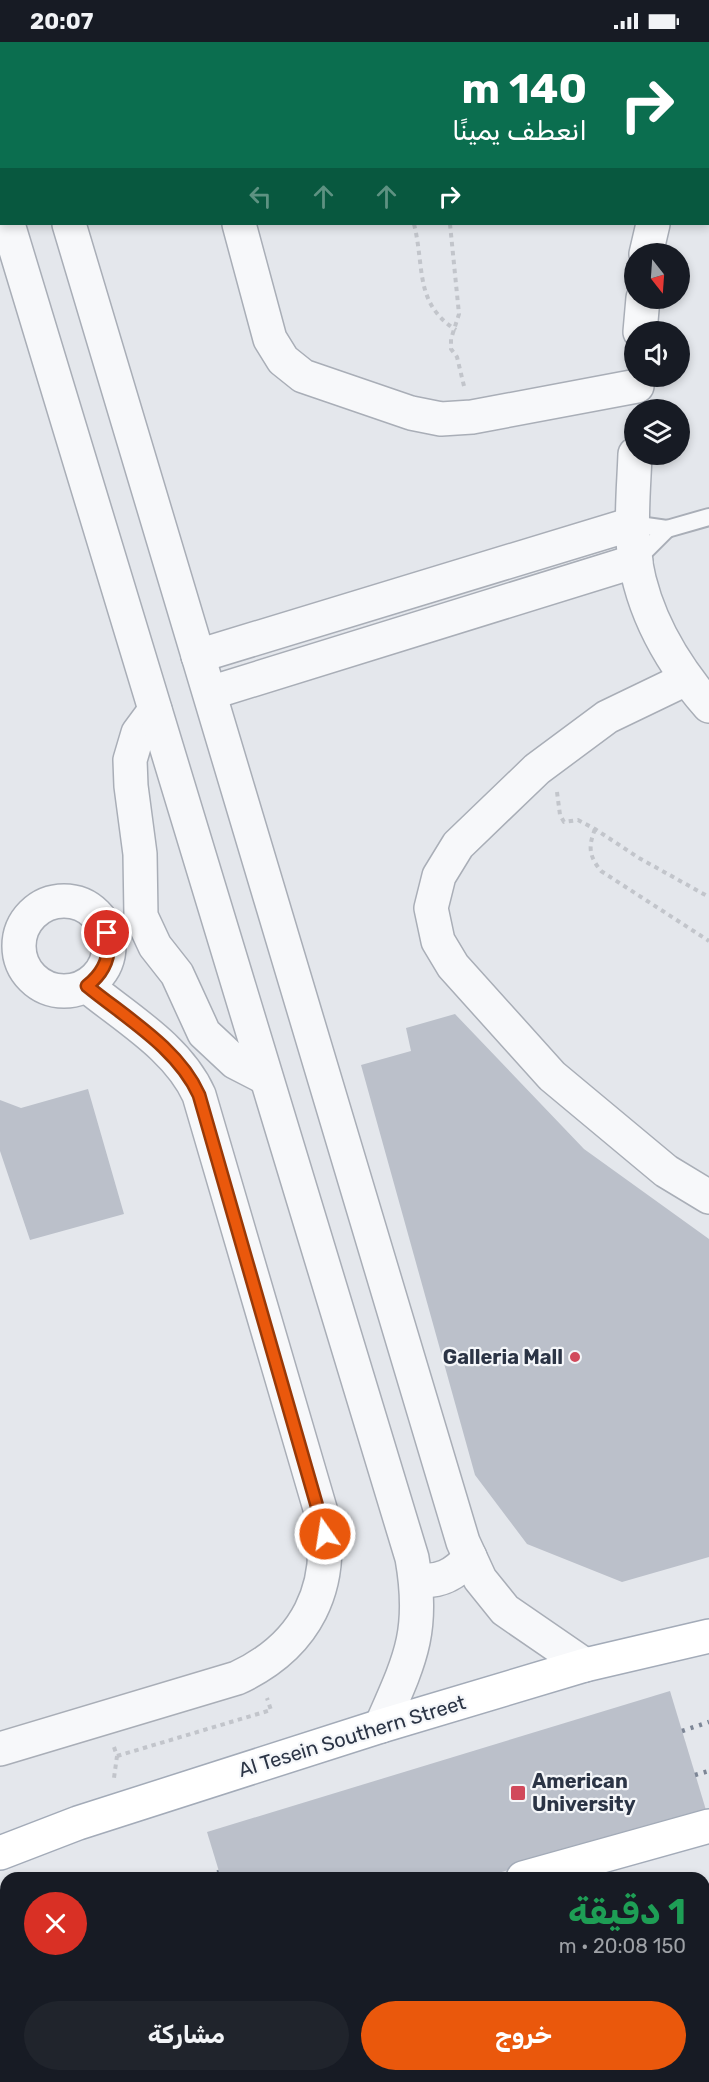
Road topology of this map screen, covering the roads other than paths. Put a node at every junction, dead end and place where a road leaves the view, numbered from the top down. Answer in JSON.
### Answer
{"nodes":[{"id":1,"x":8,"y":225,"type":"edge"},
{"id":2,"x":69,"y":225,"type":"edge"},
{"id":3,"x":239,"y":225,"type":"edge"},
{"id":4,"x":653,"y":225,"type":"edge"},
{"id":5,"x":649,"y":243,"type":"edge"},
{"id":6,"x":637,"y":391,"type":"edge"},
{"id":7,"x":635,"y":465,"type":"edge"},
{"id":8,"x":709,"y":517,"type":"edge"},
{"id":9,"x":632,"y":524,"type":"junction"},
{"id":10,"x":667,"y":529,"type":"junction"},
{"id":11,"x":636,"y":561,"type":"junction"},
{"id":12,"x":198,"y":656,"type":"junction"},
{"id":13,"x":686,"y":679,"type":"junction"},
{"id":14,"x":210,"y":693,"type":"junction"},
{"id":15,"x":709,"y":706,"type":"edge"},
{"id":16,"x":155,"y":710,"type":"junction"},
{"id":17,"x":139,"y":901,"type":"junction"},
{"id":18,"x":95,"y":913,"type":"junction"},
{"id":19,"x":153,"y":943,"type":"junction"},
{"id":20,"x":108,"y":956,"type":"junction"},
{"id":21,"x":10,"y":960,"type":"edge"},
{"id":22,"x":87,"y":986,"type":"junction"},
{"id":23,"x":266,"y":1078,"type":"junction"},
{"id":24,"x":709,"y":1197,"type":"edge"},
{"id":25,"x":470,"y":1557,"type":"junction"},
{"id":26,"x":416,"y":1580,"type":"junction"},
{"id":27,"x":709,"y":1636,"type":"edge"},
{"id":28,"x":585,"y":1665,"type":"junction"},
{"id":29,"x":381,"y":1726,"type":"junction"},
{"id":30,"x":0,"y":1749,"type":"edge"},
{"id":31,"x":709,"y":1826,"type":"edge"},
{"id":32,"x":0,"y":1853,"type":"edge"},
{"id":33,"x":553,"y":1872,"type":"edge"}],
"edges":[{"from":1,"to":16,"type":"street"},
{"from":2,"to":12,"type":"street"},
{"from":3,"to":6,"type":"street"},
{"from":4,"to":5,"type":"street"},
{"from":7,"to":9,"type":"street"},
{"from":8,"to":10,"type":"lane"},
{"from":9,"to":10,"type":"lane"},
{"from":9,"to":11,"type":"street"},
{"from":9,"to":12,"type":"street"},
{"from":10,"to":11,"type":"lane"},
{"from":11,"to":13,"type":"street"},
{"from":11,"to":14,"type":"street"},
{"from":12,"to":14,"type":"street"},
{"from":13,"to":15,"type":"street"},
{"from":13,"to":24,"type":"street"},
{"from":14,"to":25,"type":"street"},
{"from":16,"to":17,"type":"street"},
{"from":16,"to":23,"type":"street"},
{"from":17,"to":18,"type":"street"},
{"from":17,"to":19,"type":"street"},
{"from":18,"to":20,"type":"street"},
{"from":18,"to":21,"type":"street"},
{"from":19,"to":20,"type":"street"},
{"from":19,"to":23,"type":"street"},
{"from":20,"to":22,"type":"street"},
{"from":21,"to":22,"type":"street"},
{"from":22,"to":30,"type":"street"},
{"from":23,"to":26,"type":"street"},
{"from":25,"to":26,"type":"street"},
{"from":25,"to":28,"type":"street"},
{"from":26,"to":29,"type":"street"},
{"from":27,"to":28,"type":"main road","name":"Al Tesein Southern Street"},
{"from":28,"to":29,"type":"main road","name":"Al Tesein Southern Street"},
{"from":29,"to":32,"type":"main road","name":"Al Tesein Southern Street"},
{"from":31,"to":33,"type":"main road"}]}
